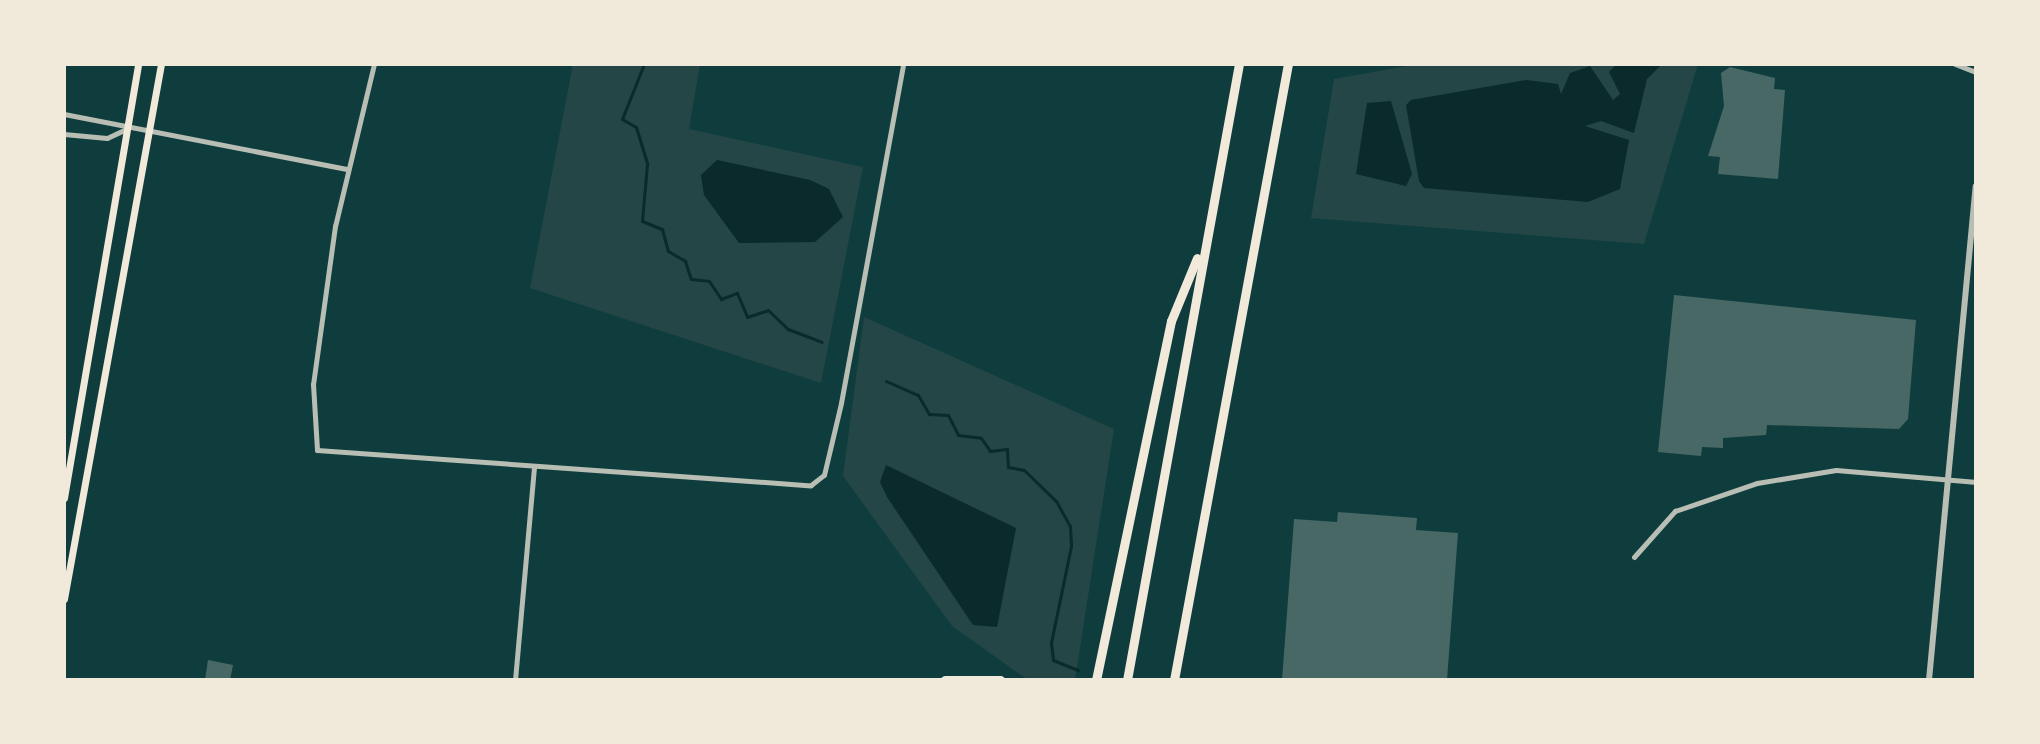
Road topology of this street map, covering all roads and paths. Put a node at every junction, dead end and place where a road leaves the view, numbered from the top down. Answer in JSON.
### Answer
{"nodes":[{"id":1,"x":138,"y":64,"type":"edge"},
{"id":2,"x":161,"y":64,"type":"edge"},
{"id":3,"x":374,"y":64,"type":"edge"},
{"id":4,"x":903,"y":64,"type":"edge"},
{"id":5,"x":1239,"y":64,"type":"edge"},
{"id":6,"x":1288,"y":64,"type":"edge"},
{"id":7,"x":1955,"y":64,"type":"edge"},
{"id":8,"x":1976,"y":72,"type":"edge"},
{"id":9,"x":64,"y":114,"type":"edge"},
{"id":10,"x":127,"y":129,"type":"junction"},
{"id":11,"x":150,"y":132,"type":"junction"},
{"id":12,"x":64,"y":134,"type":"edge"},
{"id":13,"x":347,"y":169,"type":"junction"},
{"id":14,"x":1976,"y":186,"type":"edge"},
{"id":15,"x":1204,"y":240,"type":"junction"},
{"id":16,"x":534,"y":468,"type":"junction"},
{"id":17,"x":1949,"y":479,"type":"junction"},
{"id":18,"x":1976,"y":482,"type":"edge"},
{"id":19,"x":64,"y":498,"type":"edge"},
{"id":20,"x":1634,"y":557,"type":"dead end"},
{"id":21,"x":64,"y":599,"type":"edge"},
{"id":22,"x":515,"y":680,"type":"edge"},
{"id":23,"x":945,"y":680,"type":"edge"},
{"id":24,"x":1000,"y":680,"type":"edge"},
{"id":25,"x":1096,"y":680,"type":"edge"},
{"id":26,"x":1127,"y":680,"type":"edge"},
{"id":27,"x":1174,"y":680,"type":"edge"},
{"id":28,"x":1929,"y":680,"type":"edge"}],
"edges":[{"from":1,"to":10,"type":"main road"},
{"from":2,"to":11,"type":"main road"},
{"from":3,"to":13,"type":"street"},
{"from":4,"to":16,"type":"street"},
{"from":5,"to":15,"type":"highway"},
{"from":6,"to":27,"type":"highway"},
{"from":7,"to":8,"type":"street"},
{"from":9,"to":10,"type":"street"},
{"from":10,"to":11,"type":"street"},
{"from":10,"to":12,"type":"street"},
{"from":10,"to":19,"type":"main road"},
{"from":11,"to":13,"type":"street"},
{"from":11,"to":21,"type":"main road"},
{"from":13,"to":16,"type":"street"},
{"from":14,"to":17,"type":"street"},
{"from":15,"to":25,"type":"highway"},
{"from":15,"to":26,"type":"highway"},
{"from":16,"to":22,"type":"street"},
{"from":17,"to":18,"type":"street"},
{"from":17,"to":20,"type":"street"},
{"from":17,"to":28,"type":"street"},
{"from":23,"to":24,"type":"highway"}]}
